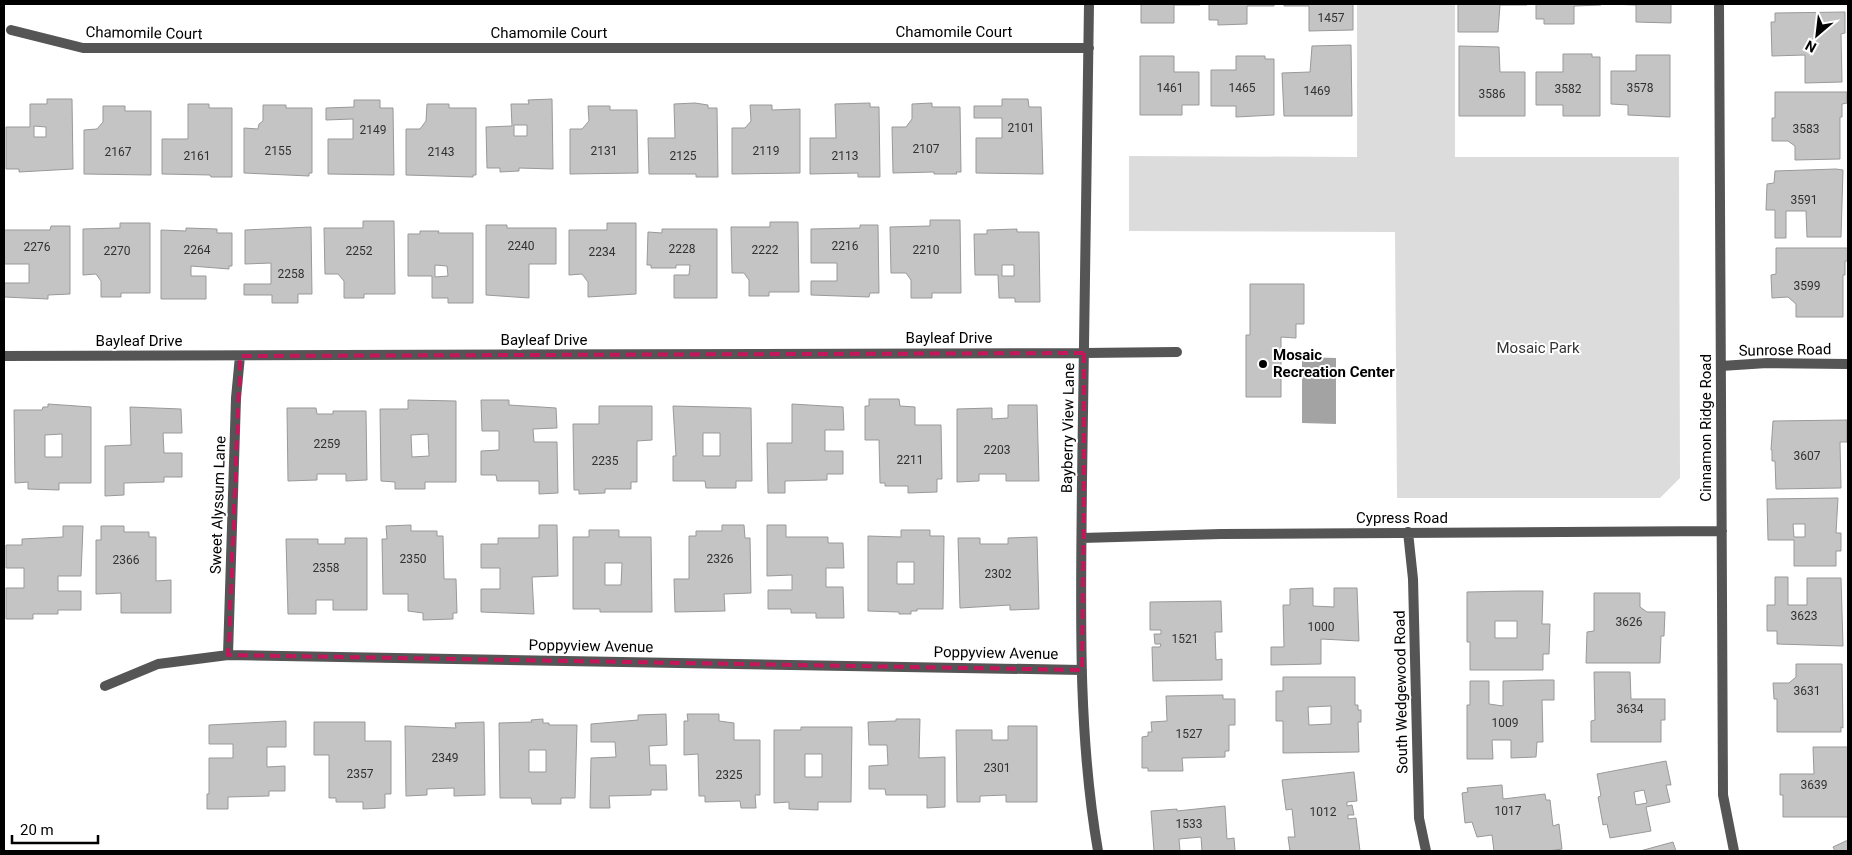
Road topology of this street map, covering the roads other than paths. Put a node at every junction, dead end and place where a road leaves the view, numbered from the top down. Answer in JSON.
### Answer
{"nodes":[{"id":1,"x":1089,"y":4,"type":"edge"},
{"id":2,"x":1719,"y":4,"type":"edge"},
{"id":3,"x":11,"y":30,"type":"dead end"},
{"id":4,"x":1089,"y":48,"type":"junction"},
{"id":5,"x":1177,"y":352,"type":"dead end"},
{"id":6,"x":1084,"y":353,"type":"junction"},
{"id":7,"x":4,"y":356,"type":"edge"},
{"id":8,"x":240,"y":356,"type":"junction"},
{"id":9,"x":1848,"y":364,"type":"edge"},
{"id":10,"x":1721,"y":366,"type":"junction"},
{"id":11,"x":1722,"y":531,"type":"junction"},
{"id":12,"x":1408,"y":532,"type":"junction"},
{"id":13,"x":1082,"y":538,"type":"junction"},
{"id":14,"x":228,"y":655,"type":"junction"},
{"id":15,"x":1082,"y":670,"type":"junction"},
{"id":16,"x":105,"y":686,"type":"dead end"},
{"id":17,"x":1098,"y":851,"type":"edge"},
{"id":18,"x":1426,"y":851,"type":"edge"},
{"id":19,"x":1734,"y":851,"type":"edge"}],
"edges":[{"from":1,"to":4,"type":"street","name":"Bayberry View Lane"},
{"from":2,"to":10,"type":"street","name":"Cinnamon Ridge Road"},
{"from":3,"to":4,"type":"street","name":"Chamomile Court"},
{"from":4,"to":6,"type":"street","name":"Bayberry View Lane"},
{"from":5,"to":6,"type":"street","name":"Bayleaf Drive"},
{"from":6,"to":8,"type":"street","name":"Bayleaf Drive"},
{"from":6,"to":13,"type":"street","name":"Bayberry View Lane"},
{"from":7,"to":8,"type":"street","name":"Bayleaf Drive"},
{"from":8,"to":14,"type":"street","name":"Sweet Alyssum Lane"},
{"from":9,"to":10,"type":"street","name":"Sunrose Road"},
{"from":10,"to":11,"type":"street","name":"Cinnamon Ridge Road"},
{"from":11,"to":12,"type":"street","name":"Cypress Road"},
{"from":11,"to":19,"type":"street","name":"Cinnamon Ridge Road"},
{"from":12,"to":13,"type":"street","name":"Cypress Road"},
{"from":12,"to":18,"type":"street","name":"South Wedgewood Road"},
{"from":13,"to":15,"type":"street","name":"Bayberry View Lane"},
{"from":14,"to":15,"type":"street","name":"Poppyview Avenue"},
{"from":14,"to":16,"type":"street","name":"Poppyview Avenue"},
{"from":15,"to":17,"type":"street","name":"Bayberry View Lane"}]}
